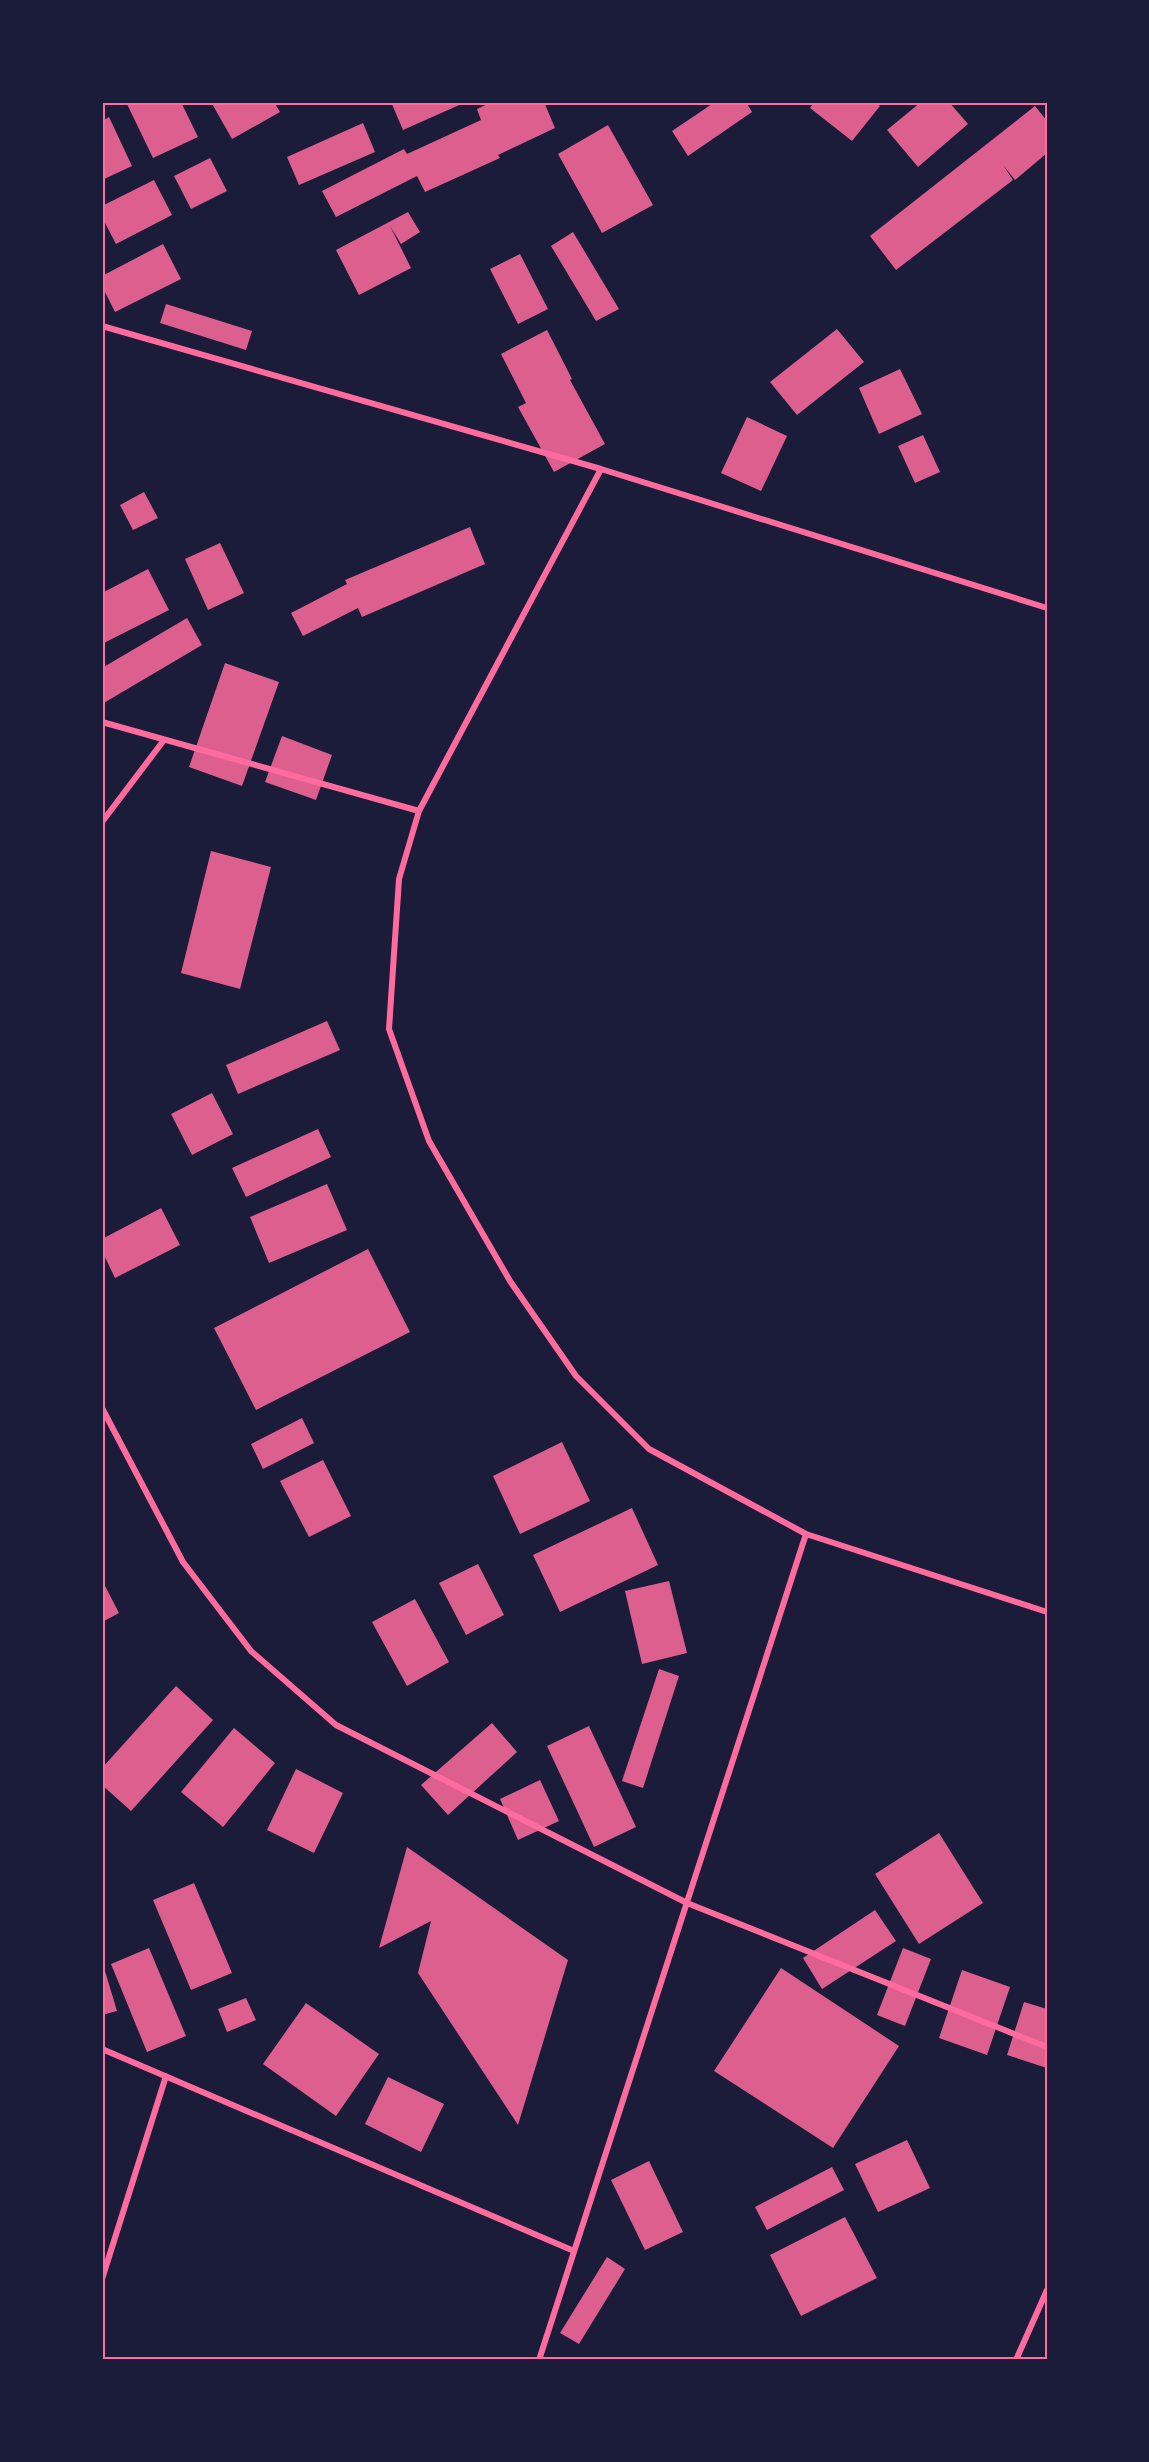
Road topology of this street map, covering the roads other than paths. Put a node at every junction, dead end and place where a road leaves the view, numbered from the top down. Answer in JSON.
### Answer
{"nodes":[{"id":1,"x":102,"y":327,"type":"edge"},
{"id":2,"x":601,"y":469,"type":"junction"},
{"id":3,"x":1047,"y":608,"type":"edge"},
{"id":4,"x":102,"y":722,"type":"edge"},
{"id":5,"x":164,"y":740,"type":"junction"},
{"id":6,"x":419,"y":811,"type":"junction"},
{"id":7,"x":102,"y":822,"type":"edge"},
{"id":8,"x":102,"y":1408,"type":"edge"},
{"id":9,"x":806,"y":1534,"type":"junction"},
{"id":10,"x":1047,"y":1612,"type":"edge"},
{"id":11,"x":687,"y":1903,"type":"junction"},
{"id":12,"x":1047,"y":2047,"type":"edge"},
{"id":13,"x":102,"y":2049,"type":"edge"},
{"id":14,"x":166,"y":2076,"type":"junction"},
{"id":15,"x":574,"y":2251,"type":"junction"},
{"id":16,"x":102,"y":2279,"type":"edge"},
{"id":17,"x":1047,"y":2290,"type":"edge"},
{"id":18,"x":539,"y":2360,"type":"edge"},
{"id":19,"x":1016,"y":2360,"type":"edge"}],
"edges":[{"from":1,"to":2,"type":"street"},
{"from":2,"to":3,"type":"street"},
{"from":2,"to":6,"type":"street"},
{"from":4,"to":5,"type":"street"},
{"from":5,"to":6,"type":"street"},
{"from":5,"to":7,"type":"street"},
{"from":6,"to":9,"type":"street"},
{"from":8,"to":11,"type":"street"},
{"from":9,"to":10,"type":"street"},
{"from":9,"to":11,"type":"street"},
{"from":11,"to":12,"type":"street"},
{"from":11,"to":15,"type":"street"},
{"from":13,"to":14,"type":"street"},
{"from":14,"to":15,"type":"street"},
{"from":14,"to":16,"type":"street"},
{"from":15,"to":18,"type":"street"},
{"from":17,"to":19,"type":"street"}]}
